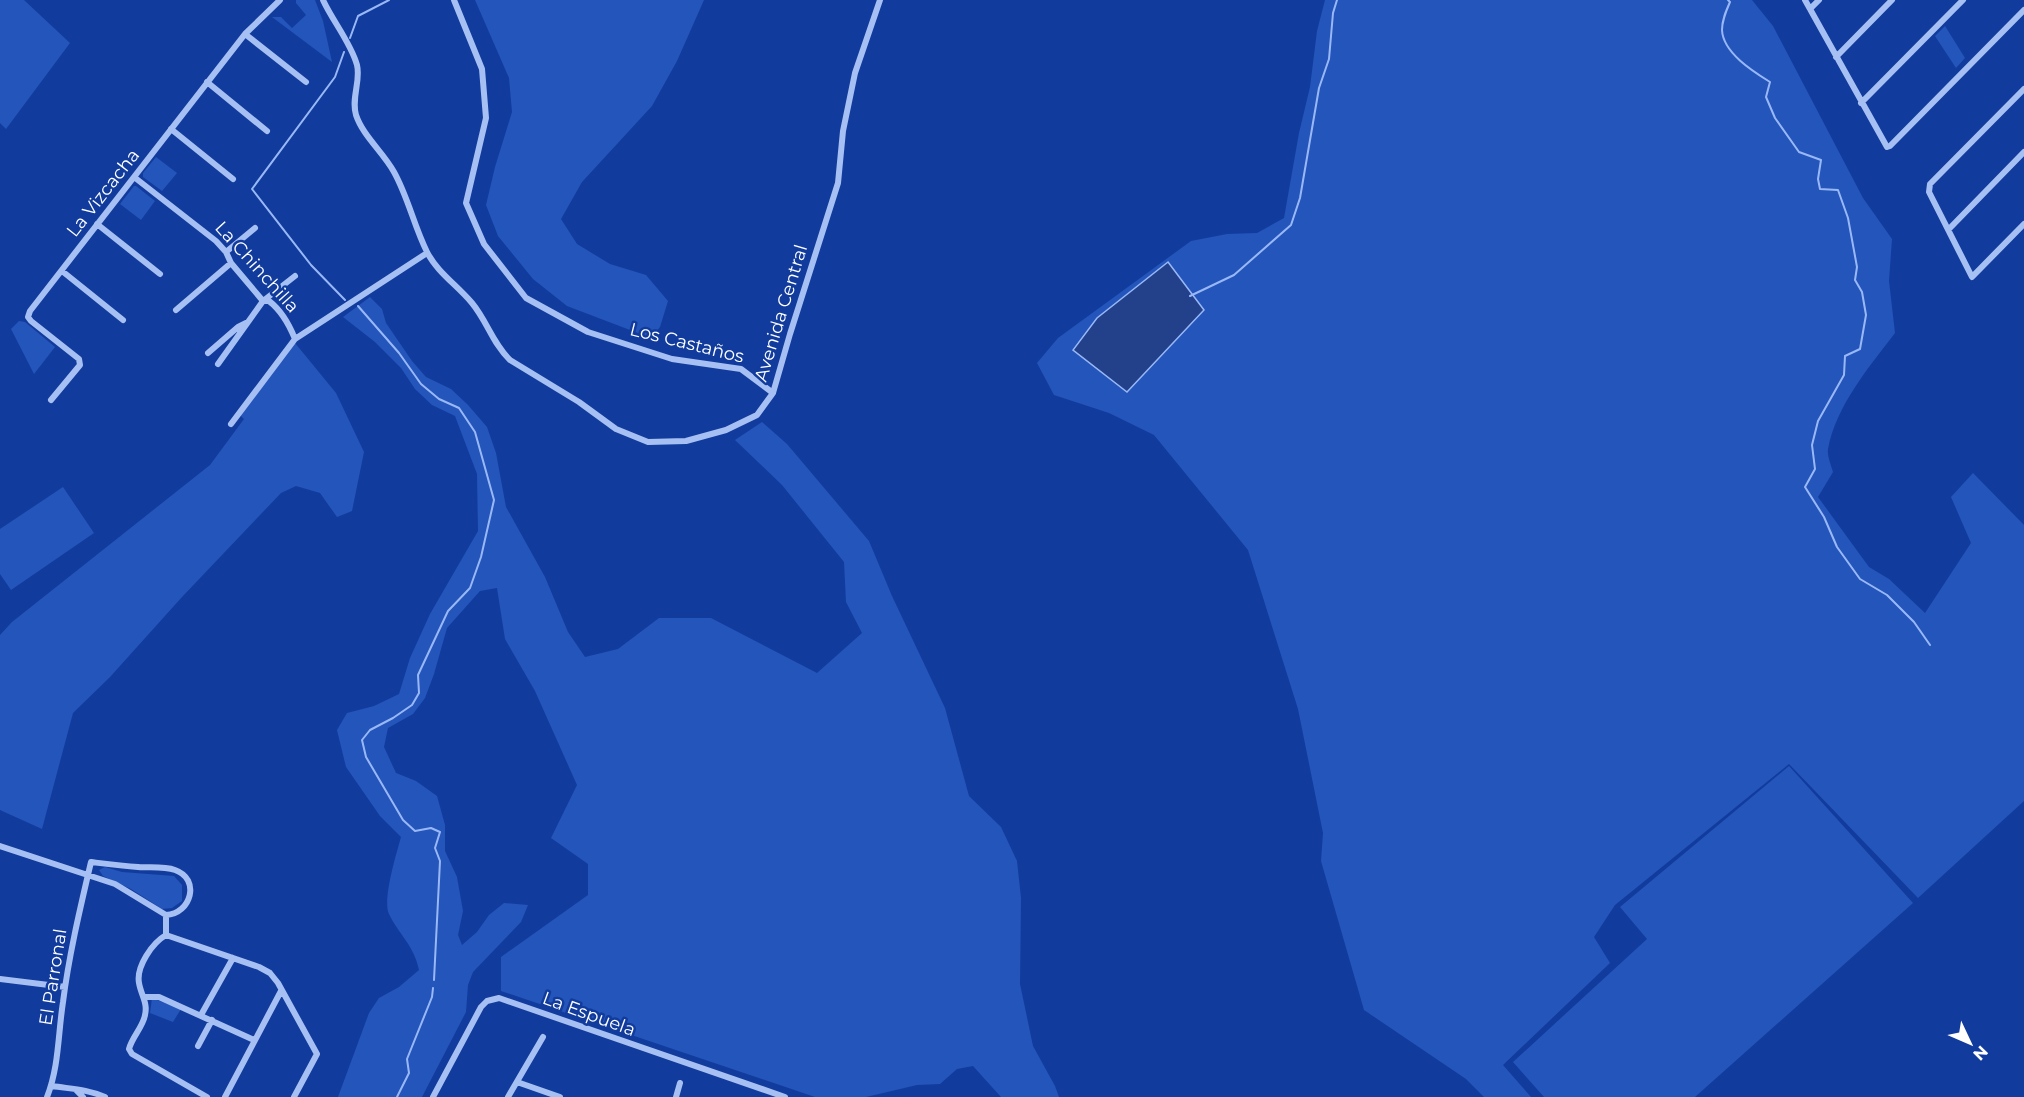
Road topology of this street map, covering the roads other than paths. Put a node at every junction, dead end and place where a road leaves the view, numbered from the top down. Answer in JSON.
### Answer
{"nodes":[{"id":1,"x":280,"y":0,"type":"edge"},
{"id":2,"x":322,"y":0,"type":"edge"},
{"id":3,"x":454,"y":0,"type":"edge"},
{"id":4,"x":880,"y":0,"type":"edge"},
{"id":5,"x":1805,"y":0,"type":"edge"},
{"id":6,"x":1819,"y":0,"type":"edge"},
{"id":7,"x":1892,"y":0,"type":"edge"},
{"id":8,"x":1963,"y":0,"type":"edge"},
{"id":9,"x":1810,"y":9,"type":"junction"},
{"id":10,"x":2024,"y":10,"type":"edge"},
{"id":11,"x":245,"y":34,"type":"junction"},
{"id":12,"x":1836,"y":57,"type":"junction"},
{"id":13,"x":207,"y":82,"type":"junction"},
{"id":14,"x":306,"y":82,"type":"dead end"},
{"id":15,"x":2024,"y":89,"type":"edge"},
{"id":16,"x":1861,"y":103,"type":"junction"},
{"id":17,"x":171,"y":129,"type":"junction"},
{"id":18,"x":267,"y":131,"type":"dead end"},
{"id":19,"x":2024,"y":152,"type":"edge"},
{"id":20,"x":134,"y":177,"type":"junction"},
{"id":21,"x":233,"y":179,"type":"dead end"},
{"id":22,"x":97,"y":224,"type":"junction"},
{"id":23,"x":2024,"y":224,"type":"edge"},
{"id":24,"x":255,"y":228,"type":"dead end"},
{"id":25,"x":1949,"y":229,"type":"junction"},
{"id":26,"x":225,"y":252,"type":"junction"},
{"id":27,"x":427,"y":253,"type":"junction"},
{"id":28,"x":231,"y":263,"type":"junction"},
{"id":29,"x":62,"y":272,"type":"junction"},
{"id":30,"x":160,"y":274,"type":"dead end"},
{"id":31,"x":294,"y":276,"type":"dead end"},
{"id":32,"x":263,"y":302,"type":"junction"},
{"id":33,"x":177,"y":310,"type":"dead end"},
{"id":34,"x":123,"y":320,"type":"dead end"},
{"id":35,"x":248,"y":322,"type":"junction"},
{"id":36,"x":295,"y":339,"type":"junction"},
{"id":37,"x":208,"y":353,"type":"dead end"},
{"id":38,"x":218,"y":364,"type":"dead end"},
{"id":39,"x":773,"y":393,"type":"junction"},
{"id":40,"x":51,"y":400,"type":"dead end"},
{"id":41,"x":231,"y":424,"type":"dead end"},
{"id":42,"x":0,"y":846,"type":"edge"},
{"id":43,"x":88,"y":876,"type":"junction"},
{"id":44,"x":166,"y":915,"type":"junction"},
{"id":45,"x":165,"y":935,"type":"junction"},
{"id":46,"x":233,"y":958,"type":"junction"},
{"id":47,"x":0,"y":979,"type":"edge"},
{"id":48,"x":65,"y":987,"type":"junction"},
{"id":49,"x":281,"y":991,"type":"junction"},
{"id":50,"x":144,"y":997,"type":"junction"},
{"id":51,"x":201,"y":1015,"type":"junction"},
{"id":52,"x":212,"y":1020,"type":"junction"},
{"id":53,"x":543,"y":1037,"type":"dead end"},
{"id":54,"x":254,"y":1040,"type":"junction"},
{"id":55,"x":198,"y":1046,"type":"dead end"},
{"id":56,"x":517,"y":1082,"type":"junction"},
{"id":57,"x":680,"y":1083,"type":"dead end"},
{"id":58,"x":52,"y":1086,"type":"junction"},
{"id":59,"x":76,"y":1090,"type":"junction"},
{"id":60,"x":543,"y":1094,"type":"edge"},
{"id":61,"x":226,"y":1095,"type":"edge"},
{"id":62,"x":47,"y":1097,"type":"edge"},
{"id":63,"x":82,"y":1097,"type":"edge"},
{"id":64,"x":105,"y":1097,"type":"edge"},
{"id":65,"x":207,"y":1097,"type":"edge"},
{"id":66,"x":235,"y":1097,"type":"edge"},
{"id":67,"x":294,"y":1097,"type":"edge"},
{"id":68,"x":433,"y":1097,"type":"edge"},
{"id":69,"x":508,"y":1097,"type":"edge"},
{"id":70,"x":560,"y":1097,"type":"edge"},
{"id":71,"x":676,"y":1097,"type":"edge"},
{"id":72,"x":785,"y":1097,"type":"edge"}],
"edges":[{"from":1,"to":11,"type":"street","name":"La Vizcacha"},
{"from":2,"to":27,"type":"street","name":"Avenida Central"},
{"from":3,"to":39,"type":"street","name":"Los Castaños"},
{"from":4,"to":39,"type":"street","name":"Avenida Central"},
{"from":5,"to":9,"type":"street"},
{"from":6,"to":9,"type":"street"},
{"from":7,"to":12,"type":"street"},
{"from":8,"to":16,"type":"street"},
{"from":9,"to":12,"type":"street"},
{"from":10,"to":16,"type":"street"},
{"from":11,"to":13,"type":"street","name":"La Vizcacha"},
{"from":11,"to":14,"type":"street"},
{"from":12,"to":16,"type":"street"},
{"from":13,"to":17,"type":"street","name":"La Vizcacha"},
{"from":13,"to":18,"type":"street"},
{"from":15,"to":25,"type":"street"},
{"from":17,"to":20,"type":"street","name":"La Vizcacha"},
{"from":17,"to":21,"type":"street"},
{"from":19,"to":25,"type":"street"},
{"from":20,"to":22,"type":"street","name":"La Vizcacha"},
{"from":20,"to":26,"type":"street","name":"La Chinchilla"},
{"from":22,"to":29,"type":"street","name":"La Vizcacha"},
{"from":22,"to":30,"type":"street"},
{"from":23,"to":25,"type":"street"},
{"from":24,"to":26,"type":"street"},
{"from":26,"to":28,"type":"street","name":"La Chinchilla"},
{"from":27,"to":36,"type":"street"},
{"from":27,"to":39,"type":"street","name":"Avenida Central"},
{"from":28,"to":32,"type":"street","name":"La Chinchilla"},
{"from":28,"to":33,"type":"street"},
{"from":29,"to":34,"type":"street"},
{"from":29,"to":40,"type":"street","name":"La Vizcacha"},
{"from":31,"to":32,"type":"street"},
{"from":32,"to":35,"type":"street"},
{"from":32,"to":36,"type":"street","name":"La Chinchilla"},
{"from":35,"to":37,"type":"street"},
{"from":35,"to":38,"type":"street"},
{"from":36,"to":41,"type":"street"},
{"from":42,"to":43,"type":"street"},
{"from":43,"to":44,"type":"street"},
{"from":43,"to":44,"type":"street","name":"El Parronal"},
{"from":43,"to":48,"type":"street","name":"El Parronal"},
{"from":44,"to":45,"type":"street"},
{"from":45,"to":46,"type":"street"},
{"from":45,"to":50,"type":"street"},
{"from":46,"to":49,"type":"street"},
{"from":46,"to":51,"type":"street"},
{"from":47,"to":48,"type":"street"},
{"from":48,"to":58,"type":"street","name":"El Parronal"},
{"from":49,"to":54,"type":"street"},
{"from":49,"to":67,"type":"street"},
{"from":50,"to":51,"type":"street"},
{"from":50,"to":65,"type":"street"},
{"from":51,"to":52,"type":"street"},
{"from":52,"to":54,"type":"street"},
{"from":52,"to":55,"type":"street"},
{"from":53,"to":56,"type":"street"},
{"from":54,"to":61,"type":"street"},
{"from":56,"to":60,"type":"street"},
{"from":56,"to":69,"type":"street"},
{"from":57,"to":71,"type":"street"},
{"from":58,"to":59,"type":"street"},
{"from":58,"to":62,"type":"street","name":"El Parronal"},
{"from":59,"to":63,"type":"street"},
{"from":59,"to":64,"type":"street"},
{"from":60,"to":70,"type":"street"},
{"from":61,"to":66,"type":"street"},
{"from":68,"to":72,"type":"street","name":"La Espuela"}]}
